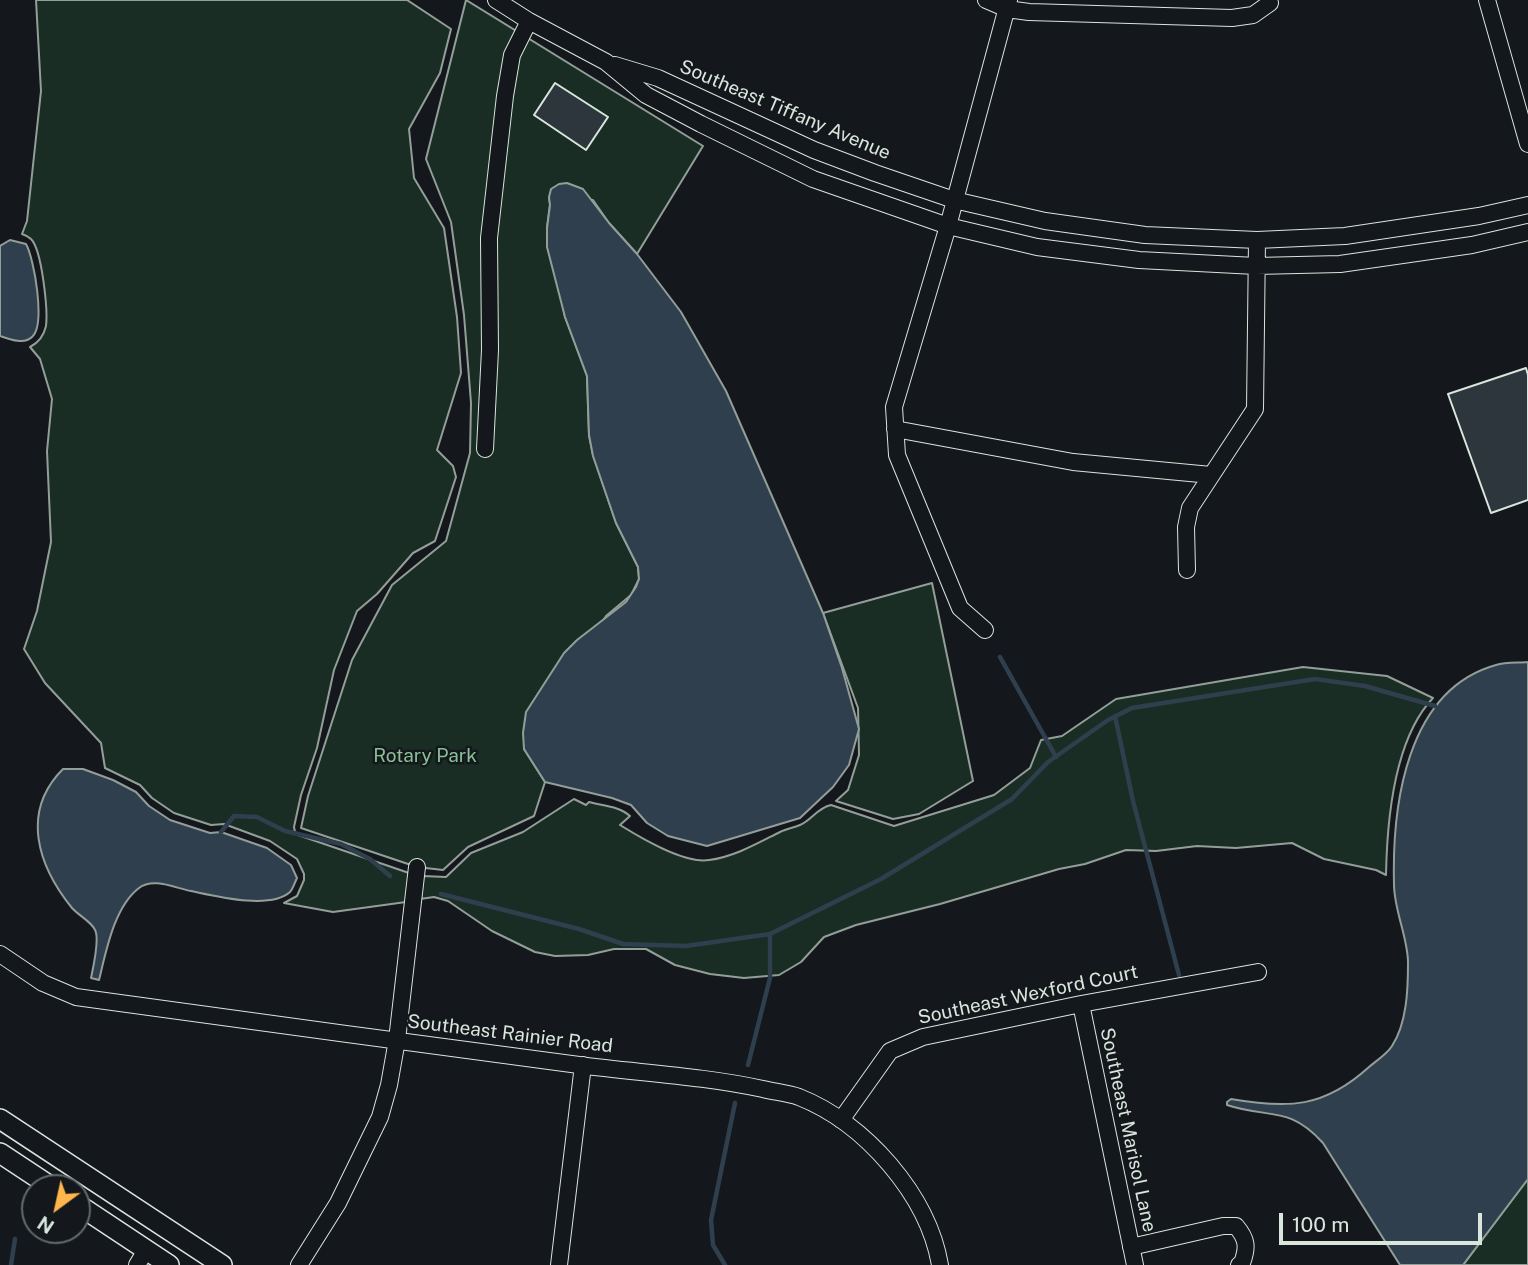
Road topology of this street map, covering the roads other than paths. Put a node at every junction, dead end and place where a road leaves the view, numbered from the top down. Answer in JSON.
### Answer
{"nodes":[{"id":1,"x":496,"y":0,"type":"edge"},
{"id":2,"x":986,"y":0,"type":"edge"},
{"id":3,"x":1487,"y":0,"type":"edge"},
{"id":4,"x":1270,"y":3,"type":"dead end"},
{"id":5,"x":1008,"y":4,"type":"edge"},
{"id":6,"x":529,"y":21,"type":"junction"},
{"id":7,"x":606,"y":62,"type":"junction"},
{"id":8,"x":1528,"y":144,"type":"edge"},
{"id":9,"x":954,"y":200,"type":"junction"},
{"id":10,"x":1528,"y":205,"type":"edge"},
{"id":11,"x":948,"y":226,"type":"junction"},
{"id":12,"x":1528,"y":232,"type":"edge"},
{"id":13,"x":1257,"y":240,"type":"junction"},
{"id":14,"x":1256,"y":266,"type":"junction"},
{"id":15,"x":895,"y":429,"type":"junction"},
{"id":16,"x":485,"y":449,"type":"dead end"},
{"id":17,"x":1211,"y":475,"type":"junction"},
{"id":18,"x":1187,"y":570,"type":"dead end"},
{"id":19,"x":985,"y":630,"type":"dead end"},
{"id":20,"x":417,"y":867,"type":"dead end"},
{"id":21,"x":0,"y":954,"type":"edge"},
{"id":22,"x":1258,"y":972,"type":"dead end"},
{"id":23,"x":1081,"y":1004,"type":"junction"},
{"id":24,"x":397,"y":1040,"type":"junction"},
{"id":25,"x":583,"y":1065,"type":"junction"},
{"id":26,"x":0,"y":1119,"type":"edge"},
{"id":27,"x":842,"y":1119,"type":"junction"},
{"id":28,"x":0,"y":1153,"type":"edge"},
{"id":29,"x":31,"y":1174,"type":"edge"},
{"id":30,"x":91,"y":1216,"type":"edge"},
{"id":31,"x":1131,"y":1247,"type":"junction"},
{"id":32,"x":142,"y":1258,"type":"edge"},
{"id":33,"x":169,"y":1265,"type":"edge"},
{"id":34,"x":222,"y":1265,"type":"edge"},
{"id":35,"x":299,"y":1265,"type":"edge"},
{"id":36,"x":559,"y":1265,"type":"edge"},
{"id":37,"x":940,"y":1265,"type":"edge"},
{"id":38,"x":1135,"y":1265,"type":"edge"},
{"id":39,"x":1238,"y":1265,"type":"edge"}],
"edges":[{"from":1,"to":6,"type":"street","name":"Southeast Tiffany Avenue"},
{"from":2,"to":5,"type":"street"},
{"from":3,"to":8,"type":"street"},
{"from":4,"to":5,"type":"street"},
{"from":5,"to":9,"type":"street"},
{"from":6,"to":7,"type":"street","name":"Southeast Tiffany Avenue"},
{"from":6,"to":16,"type":"street"},
{"from":7,"to":9,"type":"street","name":"Southeast Tiffany Avenue"},
{"from":7,"to":11,"type":"street","name":"Southeast Tiffany Avenue"},
{"from":9,"to":11,"type":"street"},
{"from":9,"to":13,"type":"street","name":"Southeast Tiffany Avenue"},
{"from":10,"to":13,"type":"street","name":"Southeast Tiffany Avenue"},
{"from":11,"to":14,"type":"street","name":"Southeast Tiffany Avenue"},
{"from":11,"to":15,"type":"street"},
{"from":12,"to":14,"type":"street","name":"Southeast Tiffany Avenue"},
{"from":13,"to":14,"type":"street"},
{"from":14,"to":17,"type":"street"},
{"from":15,"to":17,"type":"street"},
{"from":15,"to":19,"type":"street"},
{"from":17,"to":18,"type":"street"},
{"from":20,"to":24,"type":"street"},
{"from":21,"to":24,"type":"street","name":"Southeast Rainier Road"},
{"from":22,"to":23,"type":"street","name":"Southeast Wexford Court"},
{"from":23,"to":27,"type":"street","name":"Southeast Wexford Court"},
{"from":23,"to":31,"type":"street","name":"Southeast Marisol Lane"},
{"from":24,"to":25,"type":"street","name":"Southeast Rainier Road"},
{"from":24,"to":35,"type":"street"},
{"from":25,"to":27,"type":"street","name":"Southeast Rainier Road"},
{"from":25,"to":36,"type":"street"},
{"from":26,"to":34,"type":"main road"},
{"from":27,"to":37,"type":"street","name":"Southeast Rainier Road"},
{"from":28,"to":29,"type":"main road"},
{"from":30,"to":32,"type":"main road"},
{"from":31,"to":38,"type":"street","name":"Southeast Marisol Lane"},
{"from":31,"to":39,"type":"street"},
{"from":32,"to":33,"type":"main road"}]}
